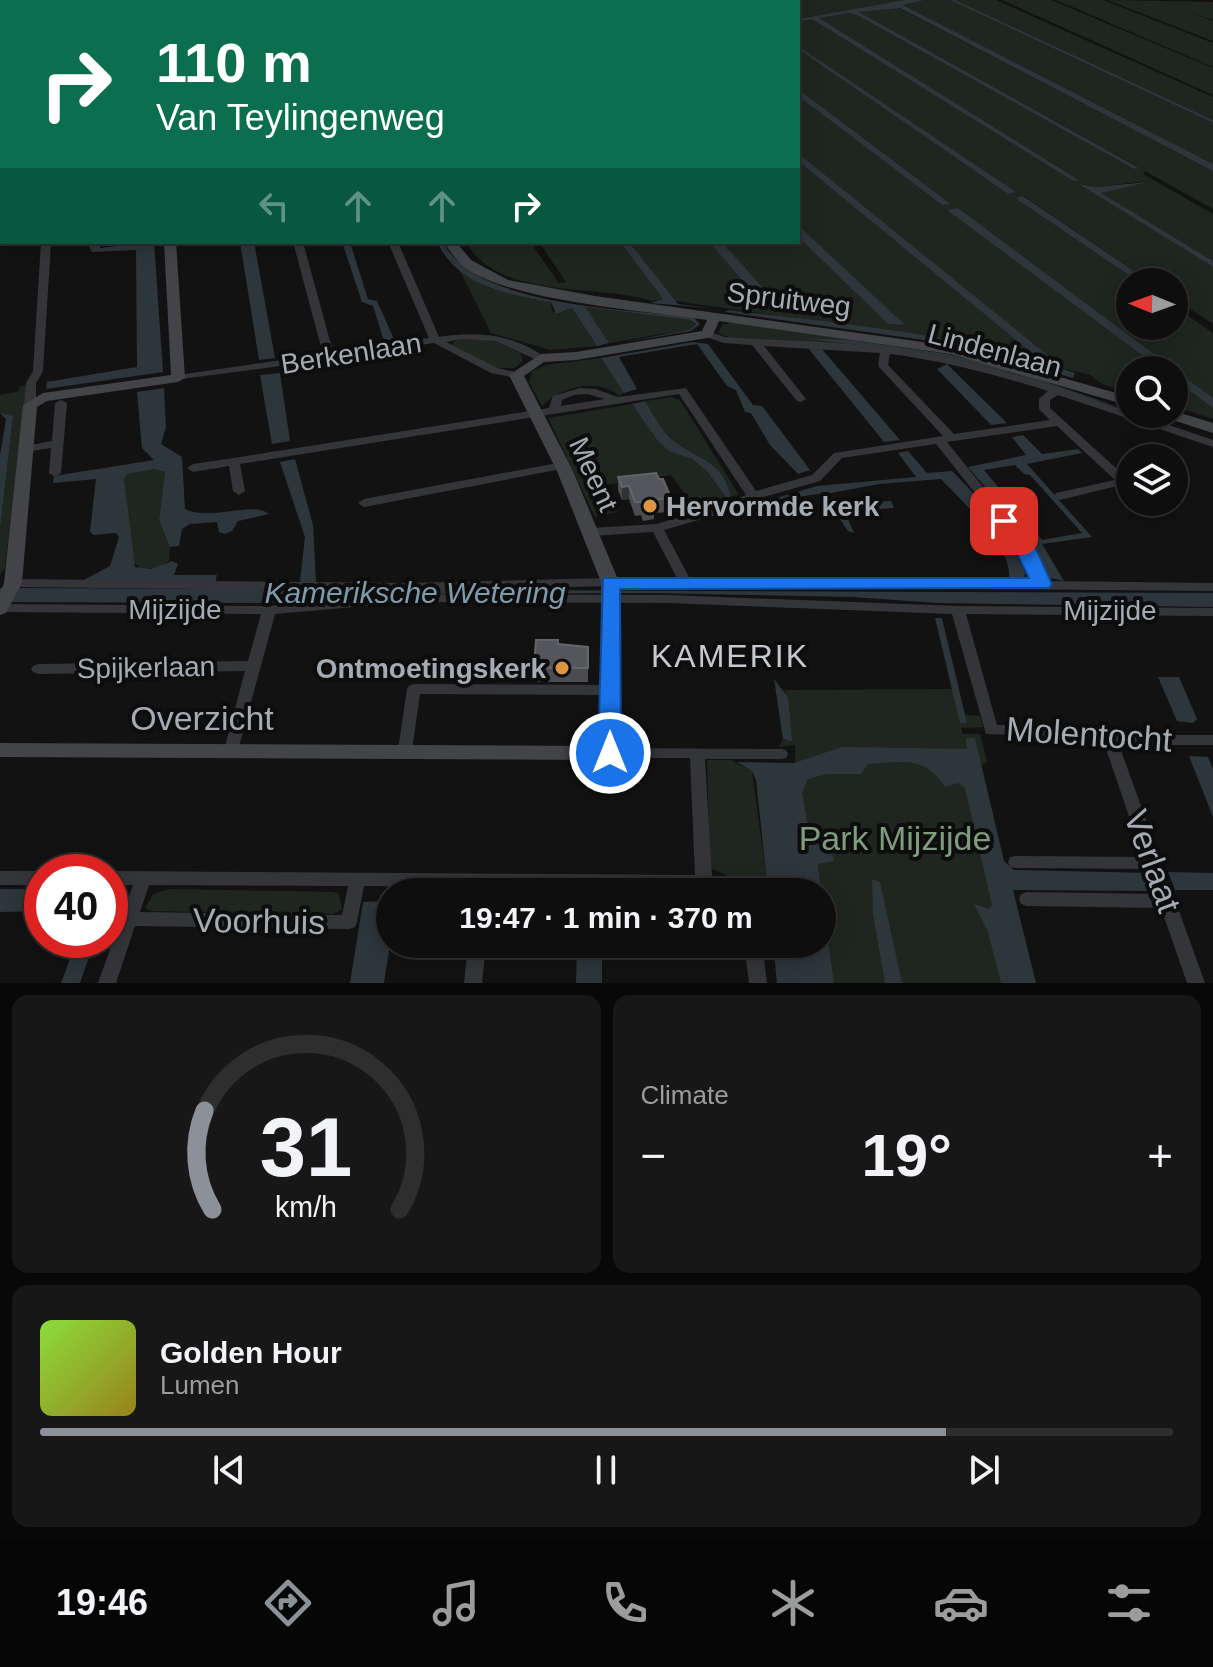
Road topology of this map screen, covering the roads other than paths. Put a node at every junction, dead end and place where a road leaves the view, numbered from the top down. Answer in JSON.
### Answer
{"nodes":[{"id":1,"x":46,"y":244,"type":"edge"},
{"id":2,"x":170,"y":244,"type":"edge"},
{"id":3,"x":299,"y":244,"type":"edge"},
{"id":4,"x":394,"y":244,"type":"edge"},
{"id":5,"x":452,"y":244,"type":"edge"},
{"id":6,"x":715,"y":316,"type":"junction"},
{"id":7,"x":707,"y":334,"type":"junction"},
{"id":8,"x":435,"y":340,"type":"junction"},
{"id":9,"x":756,"y":343,"type":"junction"},
{"id":10,"x":886,"y":350,"type":"junction"},
{"id":11,"x":329,"y":358,"type":"junction"},
{"id":12,"x":541,"y":358,"type":"junction"},
{"id":13,"x":516,"y":375,"type":"junction"},
{"id":14,"x":178,"y":378,"type":"junction"},
{"id":15,"x":1055,"y":392,"type":"junction"},
{"id":16,"x":1116,"y":398,"type":"edge"},
{"id":17,"x":801,"y":399,"type":"dead end"},
{"id":18,"x":61,"y":403,"type":"dead end"},
{"id":19,"x":30,"y":405,"type":"junction"},
{"id":20,"x":536,"y":412,"type":"junction"},
{"id":21,"x":1188,"y":420,"type":"edge"},
{"id":22,"x":1058,"y":422,"type":"junction"},
{"id":23,"x":1213,"y":428,"type":"edge"},
{"id":24,"x":945,"y":439,"type":"junction"},
{"id":25,"x":57,"y":444,"type":"junction"},
{"id":26,"x":1213,"y":444,"type":"edge"},
{"id":27,"x":25,"y":449,"type":"junction"},
{"id":28,"x":234,"y":461,"type":"junction"},
{"id":29,"x":563,"y":466,"type":"junction"},
{"id":30,"x":193,"y":468,"type":"dead end"},
{"id":31,"x":55,"y":473,"type":"dead end"},
{"id":32,"x":1116,"y":474,"type":"edge"},
{"id":33,"x":1116,"y":486,"type":"edge"},
{"id":34,"x":239,"y":491,"type":"dead end"},
{"id":35,"x":753,"y":496,"type":"junction"},
{"id":36,"x":1060,"y":496,"type":"dead end"},
{"id":37,"x":364,"y":503,"type":"dead end"},
{"id":38,"x":657,"y":528,"type":"junction"},
{"id":39,"x":592,"y":532,"type":"junction"},
{"id":40,"x":686,"y":583,"type":"junction"},
{"id":41,"x":8,"y":584,"type":"edge"},
{"id":42,"x":1042,"y":584,"type":"junction"},
{"id":43,"x":1213,"y":587,"type":"edge"},
{"id":44,"x":610,"y":591,"type":"junction"},
{"id":45,"x":1,"y":608,"type":"edge"},
{"id":46,"x":269,"y":610,"type":"junction"},
{"id":47,"x":958,"y":610,"type":"junction"},
{"id":48,"x":1213,"y":612,"type":"edge"},
{"id":49,"x":253,"y":666,"type":"junction"},
{"id":50,"x":38,"y":669,"type":"dead end"},
{"id":51,"x":610,"y":690,"type":"junction"},
{"id":52,"x":1110,"y":740,"type":"junction"},
{"id":53,"x":1213,"y":740,"type":"edge"},
{"id":54,"x":0,"y":750,"type":"edge"},
{"id":55,"x":231,"y":750,"type":"junction"},
{"id":56,"x":405,"y":750,"type":"junction"},
{"id":57,"x":610,"y":753,"type":"junction"},
{"id":58,"x":697,"y":753,"type":"junction"},
{"id":59,"x":781,"y":754,"type":"dead end"},
{"id":60,"x":1016,"y":862,"type":"dead end"},
{"id":61,"x":1155,"y":863,"type":"junction"},
{"id":62,"x":0,"y":878,"type":"edge"},
{"id":63,"x":24,"y":878,"type":"edge"},
{"id":64,"x":704,"y":878,"type":"edge"},
{"id":65,"x":128,"y":879,"type":"edge"},
{"id":66,"x":143,"y":879,"type":"junction"},
{"id":67,"x":357,"y":881,"type":"junction"},
{"id":68,"x":376,"y":882,"type":"edge"},
{"id":69,"x":1027,"y":899,"type":"dead end"},
{"id":70,"x":1168,"y":901,"type":"junction"},
{"id":71,"x":128,"y":919,"type":"joint"},
{"id":72,"x":115,"y":958,"type":"edge"},
{"id":73,"x":476,"y":958,"type":"edge"},
{"id":74,"x":755,"y":958,"type":"edge"},
{"id":75,"x":107,"y":983,"type":"edge"},
{"id":76,"x":473,"y":983,"type":"edge"},
{"id":77,"x":758,"y":983,"type":"edge"},
{"id":78,"x":1196,"y":983,"type":"edge"}],
"edges":[{"from":1,"to":19,"type":"street"},
{"from":2,"to":14,"type":"street"},
{"from":3,"to":11,"type":"street"},
{"from":4,"to":8,"type":"street"},
{"from":5,"to":6,"type":"street","name":"Spruitweg"},
{"from":6,"to":7,"type":"street"},
{"from":6,"to":16,"type":"street","name":"Spruitweg"},
{"from":7,"to":9,"type":"street","name":"Lindenlaan"},
{"from":7,"to":12,"type":"street","name":"Lindenlaan"},
{"from":8,"to":11,"type":"street","name":"Berkenlaan"},
{"from":8,"to":12,"type":"street","name":"Lindenlaan"},
{"from":8,"to":13,"type":"street","name":"Berkenlaan"},
{"from":9,"to":10,"type":"street","name":"Lindenlaan"},
{"from":9,"to":17,"type":"street"},
{"from":10,"to":15,"type":"street","name":"Lindenlaan"},
{"from":10,"to":24,"type":"street"},
{"from":11,"to":14,"type":"street","name":"Berkenlaan"},
{"from":12,"to":13,"type":"street"},
{"from":13,"to":20,"type":"street","name":"Meent"},
{"from":14,"to":19,"type":"street"},
{"from":15,"to":22,"type":"street"},
{"from":15,"to":26,"type":"street","name":"Lindenlaan"},
{"from":18,"to":25,"type":"street"},
{"from":19,"to":27,"type":"street"},
{"from":20,"to":28,"type":"street"},
{"from":20,"to":29,"type":"street","name":"Meent"},
{"from":20,"to":35,"type":"street"},
{"from":21,"to":23,"type":"street"},
{"from":22,"to":24,"type":"street"},
{"from":22,"to":32,"type":"street"},
{"from":24,"to":35,"type":"street"},
{"from":24,"to":42,"type":"street"},
{"from":25,"to":27,"type":"street"},
{"from":25,"to":31,"type":"street"},
{"from":27,"to":41,"type":"street"},
{"from":28,"to":30,"type":"street"},
{"from":28,"to":34,"type":"street"},
{"from":29,"to":37,"type":"street"},
{"from":29,"to":39,"type":"street","name":"Meent"},
{"from":33,"to":36,"type":"street"},
{"from":35,"to":38,"type":"street"},
{"from":38,"to":39,"type":"street"},
{"from":38,"to":40,"type":"street"},
{"from":39,"to":44,"type":"street","name":"Meent"},
{"from":40,"to":42,"type":"street"},
{"from":40,"to":44,"type":"street"},
{"from":41,"to":44,"type":"street"},
{"from":41,"to":45,"type":"street"},
{"from":42,"to":43,"type":"street"},
{"from":44,"to":46,"type":"street","name":"Mijzijde"},
{"from":44,"to":47,"type":"street","name":"Mijzijde"},
{"from":44,"to":51,"type":"street","name":"Meent"},
{"from":45,"to":46,"type":"street","name":"Mijzijde"},
{"from":46,"to":49,"type":"street","name":"Spijkerlaan"},
{"from":47,"to":48,"type":"street","name":"Mijzijde"},
{"from":47,"to":52,"type":"street","name":"Molentocht"},
{"from":49,"to":50,"type":"street","name":"Spijkerlaan"},
{"from":49,"to":55,"type":"street","name":"Spijkerlaan"},
{"from":51,"to":56,"type":"street"},
{"from":51,"to":57,"type":"street","name":"Meent"},
{"from":52,"to":53,"type":"street","name":"Molentocht"},
{"from":52,"to":61,"type":"street","name":"Verlaat"},
{"from":54,"to":55,"type":"street","name":"Overzicht"},
{"from":55,"to":56,"type":"street","name":"Overzicht"},
{"from":56,"to":57,"type":"street","name":"Overzicht"},
{"from":57,"to":58,"type":"street","name":"Overzicht"},
{"from":58,"to":59,"type":"street"},
{"from":58,"to":64,"type":"street"},
{"from":60,"to":61,"type":"street"},
{"from":61,"to":70,"type":"street","name":"Verlaat"},
{"from":62,"to":63,"type":"street"},
{"from":65,"to":66,"type":"street","name":"Voorhuis"},
{"from":66,"to":67,"type":"street","name":"Voorhuis"},
{"from":66,"to":71,"type":"street"},
{"from":67,"to":68,"type":"street","name":"Voorhuis"},
{"from":67,"to":71,"type":"street","name":"Voorhuis"},
{"from":69,"to":70,"type":"street"},
{"from":70,"to":78,"type":"street","name":"Verlaat"},
{"from":72,"to":75,"type":"street"},
{"from":73,"to":76,"type":"street"},
{"from":74,"to":77,"type":"street"}]}
